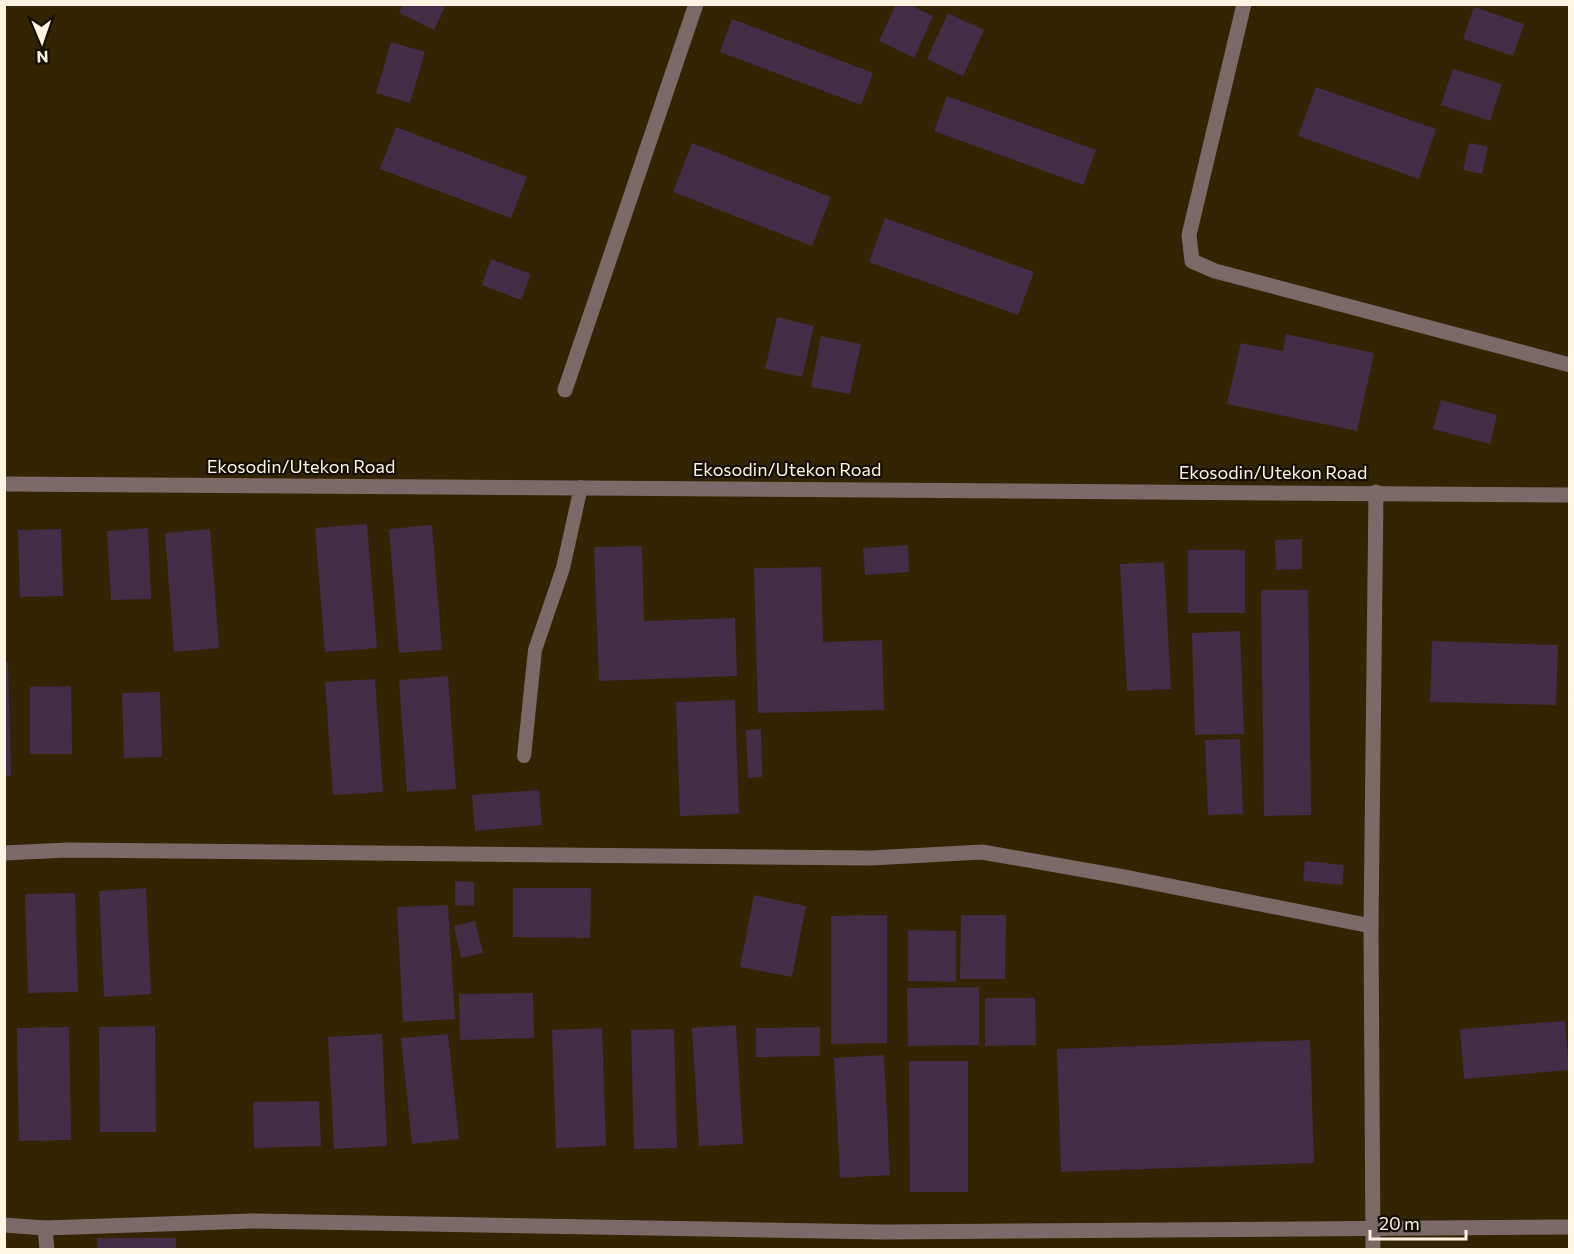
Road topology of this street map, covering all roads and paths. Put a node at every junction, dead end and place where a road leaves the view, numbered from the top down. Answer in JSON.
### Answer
{"nodes":[{"id":1,"x":696,"y":4,"type":"edge"},
{"id":2,"x":1245,"y":4,"type":"edge"},
{"id":3,"x":1569,"y":366,"type":"edge"},
{"id":4,"x":565,"y":390,"type":"dead end"},
{"id":5,"x":4,"y":484,"type":"edge"},
{"id":6,"x":581,"y":488,"type":"junction"},
{"id":7,"x":1376,"y":492,"type":"junction"},
{"id":8,"x":1569,"y":495,"type":"edge"},
{"id":9,"x":524,"y":756,"type":"dead end"},
{"id":10,"x":4,"y":853,"type":"edge"},
{"id":11,"x":1371,"y":926,"type":"junction"},
{"id":12,"x":4,"y":1225,"type":"edge"},
{"id":13,"x":1373,"y":1227,"type":"junction"},
{"id":14,"x":1569,"y":1227,"type":"edge"},
{"id":15,"x":45,"y":1228,"type":"junction"},
{"id":16,"x":47,"y":1250,"type":"edge"},
{"id":17,"x":1373,"y":1250,"type":"edge"}],
"edges":[{"from":1,"to":4,"type":"street"},
{"from":2,"to":3,"type":"street"},
{"from":5,"to":6,"type":"street","name":"Ekosodin/Utekon Road"},
{"from":6,"to":7,"type":"street","name":"Ekosodin/Utekon Road"},
{"from":6,"to":9,"type":"lane"},
{"from":7,"to":8,"type":"street","name":"Ekosodin/Utekon Road"},
{"from":7,"to":11,"type":"street"},
{"from":10,"to":11,"type":"street"},
{"from":11,"to":13,"type":"street"},
{"from":12,"to":15,"type":"street"},
{"from":13,"to":14,"type":"street"},
{"from":13,"to":15,"type":"street"},
{"from":13,"to":17,"type":"street"},
{"from":15,"to":16,"type":"street"}]}
